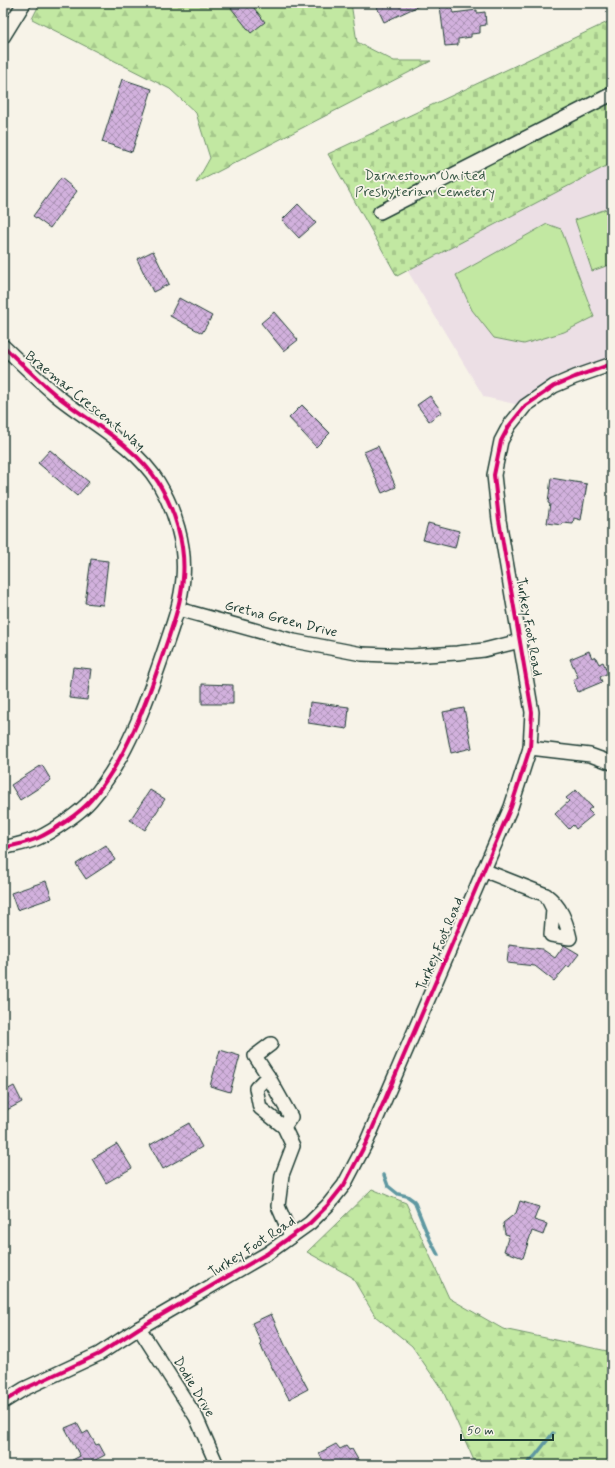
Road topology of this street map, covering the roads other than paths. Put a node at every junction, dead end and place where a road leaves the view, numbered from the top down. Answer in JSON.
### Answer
{"nodes":[{"id":1,"x":24,"y":3,"type":"edge"},
{"id":2,"x":3,"y":37,"type":"edge"},
{"id":3,"x":612,"y":94,"type":"edge"},
{"id":4,"x":380,"y":212,"type":"dead end"},
{"id":5,"x":3,"y":346,"type":"edge"},
{"id":6,"x":612,"y":364,"type":"edge"},
{"id":7,"x":178,"y":609,"type":"junction"},
{"id":8,"x":520,"y":641,"type":"junction"},
{"id":9,"x":530,"y":748,"type":"junction"},
{"id":10,"x":612,"y":763,"type":"edge"},
{"id":11,"x":3,"y":848,"type":"edge"},
{"id":12,"x":483,"y":870,"type":"junction"},
{"id":13,"x":546,"y":895,"type":"dead end"},
{"id":14,"x":271,"y":1044,"type":"dead end"},
{"id":15,"x":268,"y":1076,"type":"junction"},
{"id":16,"x":284,"y":1127,"type":"junction"},
{"id":17,"x":291,"y":1236,"type":"junction"},
{"id":18,"x":139,"y":1328,"type":"junction"},
{"id":19,"x":3,"y":1402,"type":"edge"},
{"id":20,"x":217,"y":1465,"type":"edge"}],
"edges":[{"from":1,"to":2,"type":"street"},
{"from":3,"to":4,"type":"street"},
{"from":5,"to":7,"type":"street","name":"Braemar Crescent Way"},
{"from":6,"to":8,"type":"street","name":"Turkey Foot Road"},
{"from":7,"to":8,"type":"street","name":"Gretna Green Drive"},
{"from":7,"to":11,"type":"street","name":"Braemar Crescent Way"},
{"from":8,"to":9,"type":"street","name":"Turkey Foot Road"},
{"from":9,"to":10,"type":"street"},
{"from":9,"to":12,"type":"street","name":"Turkey Foot Road"},
{"from":12,"to":13,"type":"street"},
{"from":12,"to":17,"type":"street","name":"Turkey Foot Road"},
{"from":14,"to":15,"type":"street"},
{"from":15,"to":16,"type":"street"},
{"from":15,"to":16,"type":"street"},
{"from":16,"to":17,"type":"street"},
{"from":17,"to":18,"type":"street","name":"Turkey Foot Road"},
{"from":18,"to":19,"type":"street","name":"Turkey Foot Road"},
{"from":18,"to":20,"type":"street","name":"Dodie Drive"}]}
